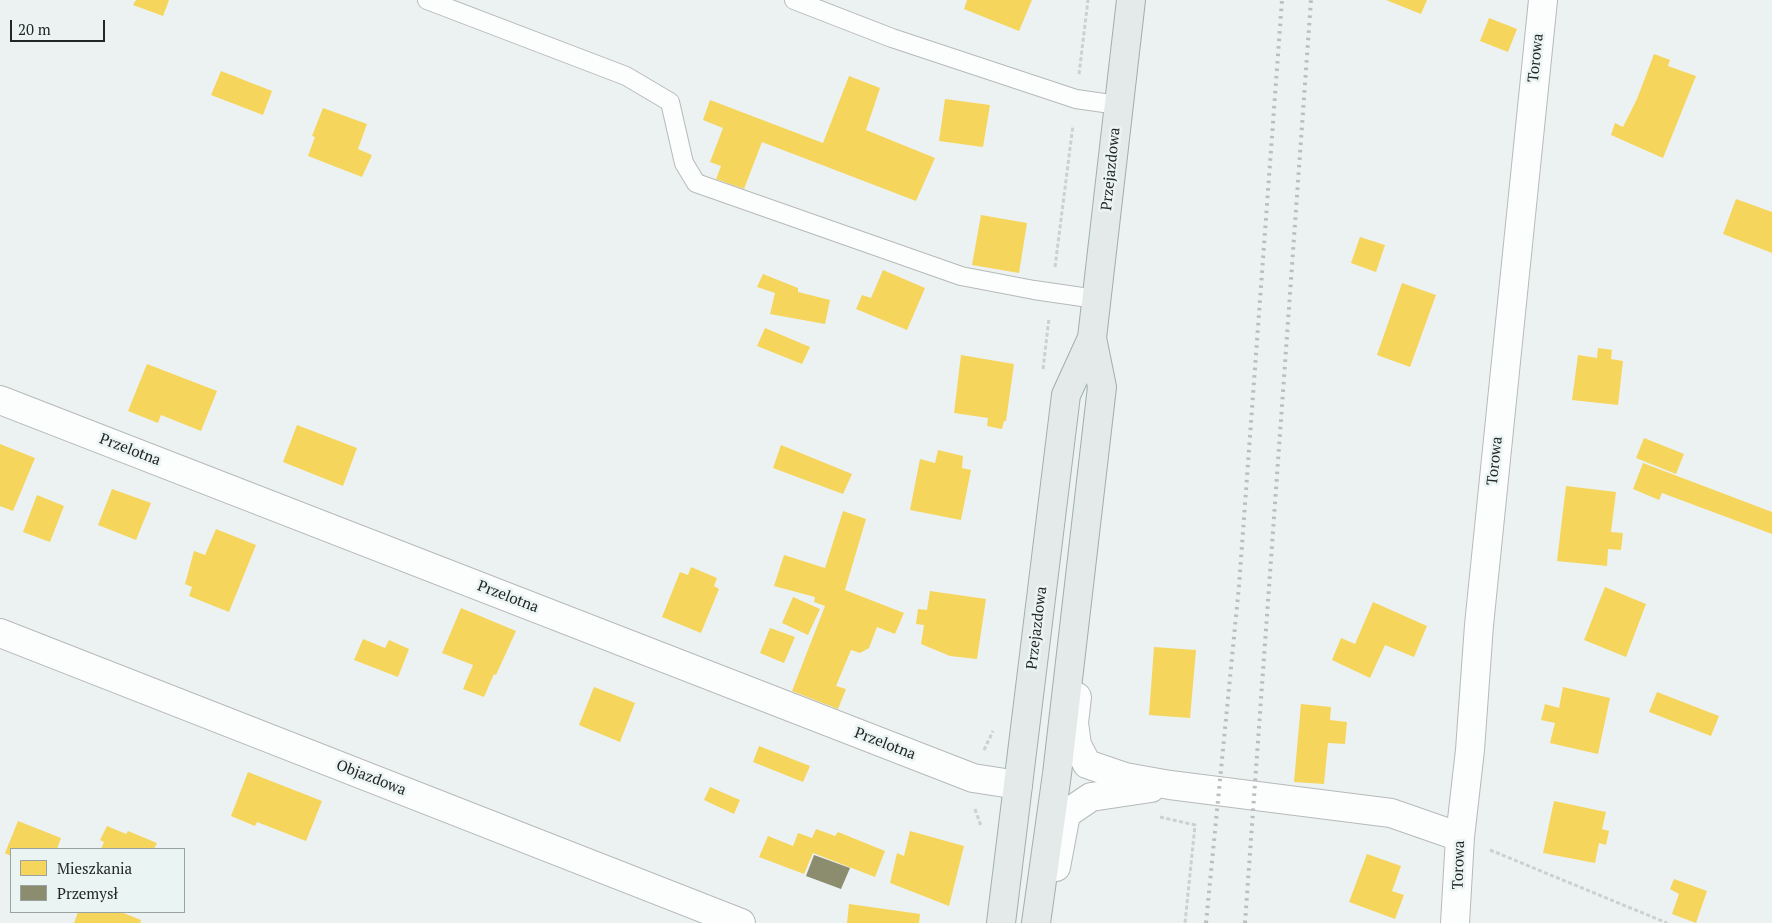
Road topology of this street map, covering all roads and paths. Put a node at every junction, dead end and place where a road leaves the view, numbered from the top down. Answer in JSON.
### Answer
{"nodes":[{"id":1,"x":428,"y":0,"type":"edge"},
{"id":2,"x":794,"y":0,"type":"edge"},
{"id":3,"x":1131,"y":0,"type":"edge"},
{"id":4,"x":1543,"y":0,"type":"edge"},
{"id":5,"x":1118,"y":105,"type":"junction"},
{"id":6,"x":1096,"y":299,"type":"junction"},
{"id":7,"x":1092,"y":338,"type":"junction"},
{"id":8,"x":0,"y":400,"type":"edge"},
{"id":9,"x":1093,"y":462,"type":"junction"},
{"id":10,"x":0,"y":633,"type":"edge"},
{"id":11,"x":1018,"y":785,"type":"junction"},
{"id":12,"x":1170,"y":785,"type":"junction"},
{"id":13,"x":1152,"y":815,"type":"dead end"},
{"id":14,"x":1460,"y":837,"type":"junction"},
{"id":15,"x":741,"y":923,"type":"edge"},
{"id":16,"x":1001,"y":923,"type":"edge"},
{"id":17,"x":1036,"y":923,"type":"edge"},
{"id":18,"x":1048,"y":923,"type":"edge"},
{"id":19,"x":1185,"y":923,"type":"edge"},
{"id":20,"x":1455,"y":923,"type":"edge"},
{"id":21,"x":1667,"y":923,"type":"edge"}],
"edges":[{"from":1,"to":6,"type":"lane"},
{"from":2,"to":5,"type":"lane"},
{"from":3,"to":5,"type":"main road","name":"Przejazdowa"},
{"from":4,"to":14,"type":"street","name":"Torowa"},
{"from":5,"to":6,"type":"main road","name":"Przejazdowa"},
{"from":6,"to":7,"type":"main road","name":"Przejazdowa"},
{"from":7,"to":9,"type":"main road","name":"Przejazdowa"},
{"from":7,"to":11,"type":"main road","name":"Przejazdowa"},
{"from":8,"to":11,"type":"street","name":"Przelotna"},
{"from":9,"to":12,"type":"street"},
{"from":9,"to":17,"type":"main road","name":"Przejazdowa"},
{"from":10,"to":15,"type":"street","name":"Objazdowa"},
{"from":11,"to":16,"type":"main road","name":"Przejazdowa"},
{"from":12,"to":14,"type":"street"},
{"from":12,"to":18,"type":"street"},
{"from":13,"to":19,"type":"path"},
{"from":14,"to":20,"type":"street","name":"Torowa"},
{"from":14,"to":21,"type":"path"}]}
